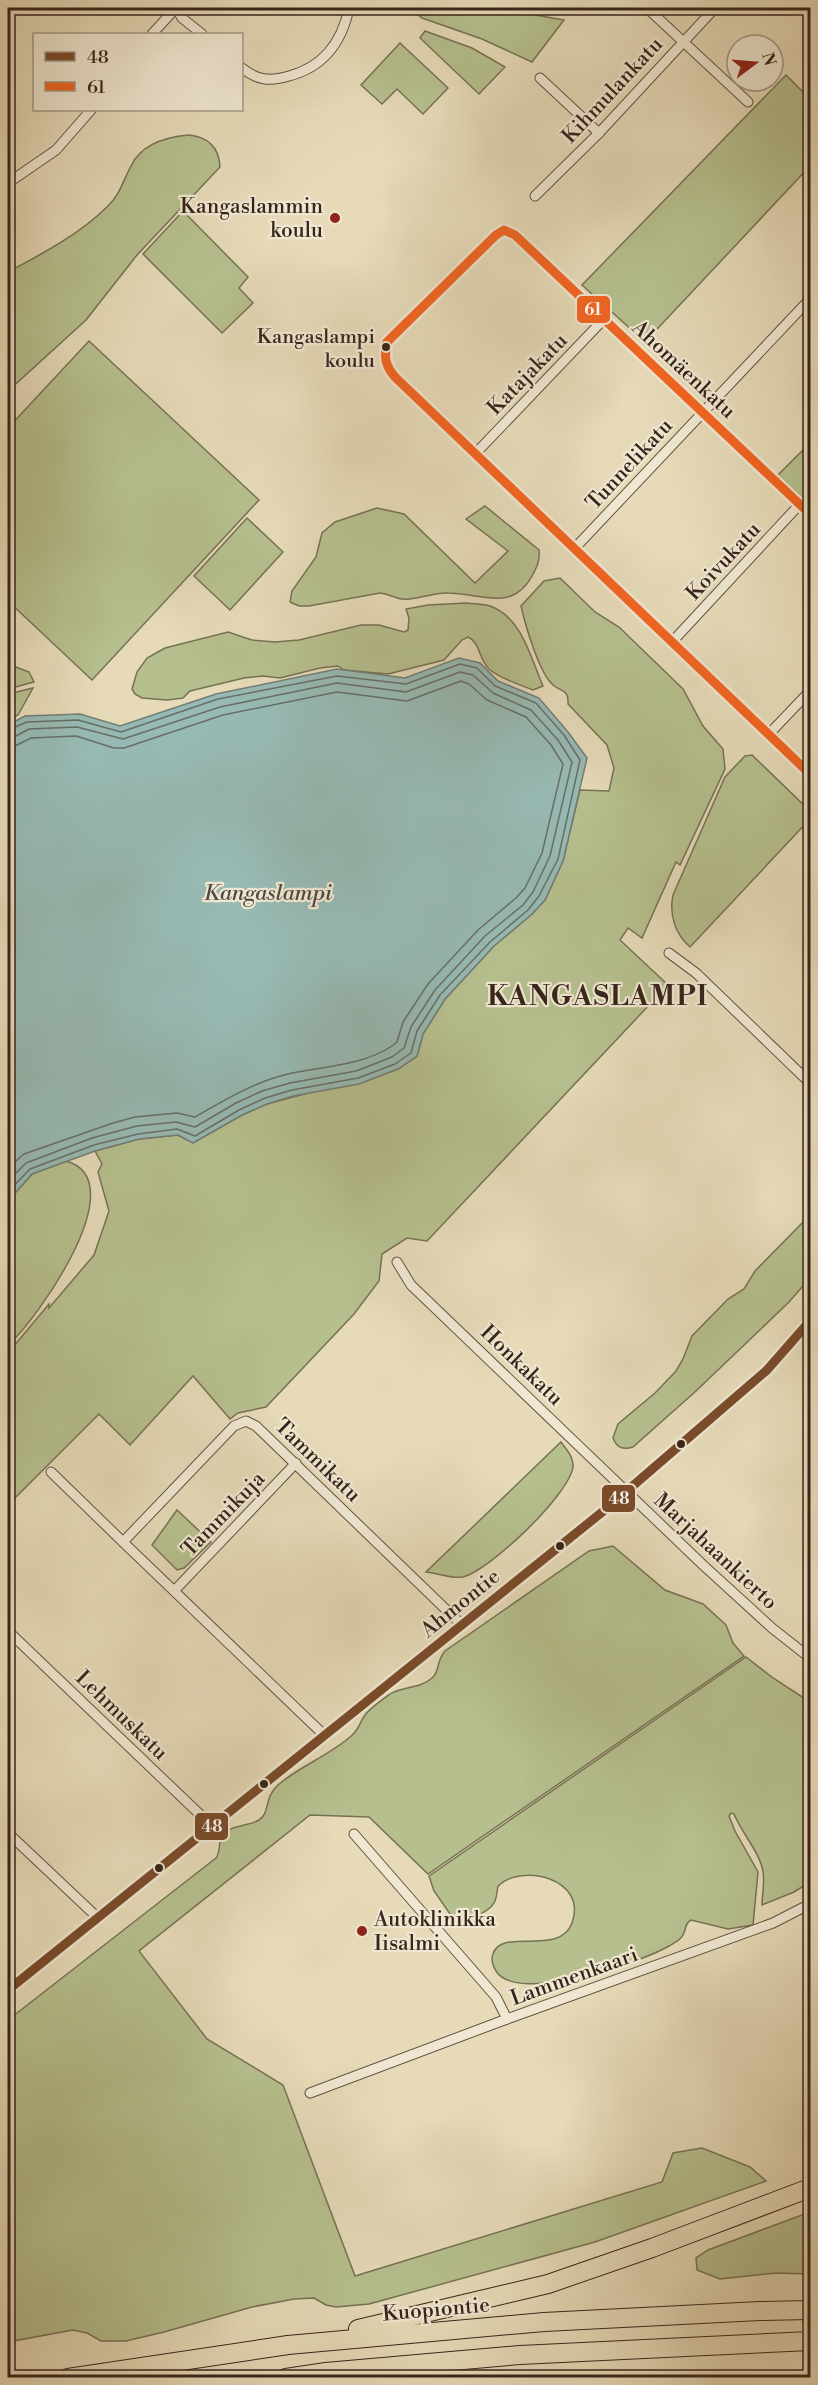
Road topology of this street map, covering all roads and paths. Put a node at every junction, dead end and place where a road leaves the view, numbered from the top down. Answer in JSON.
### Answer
{"nodes":[{"id":1,"x":176,"y":8,"type":"edge"},
{"id":2,"x":350,"y":8,"type":"edge"},
{"id":3,"x":647,"y":8,"type":"edge"},
{"id":4,"x":715,"y":8,"type":"edge"},
{"id":5,"x":153,"y":33,"type":"edge"},
{"id":6,"x":201,"y":33,"type":"edge"},
{"id":7,"x":683,"y":40,"type":"junction"},
{"id":8,"x":243,"y":69,"type":"edge"},
{"id":9,"x":540,"y":78,"type":"dead end"},
{"id":10,"x":748,"y":102,"type":"dead end"},
{"id":11,"x":90,"y":111,"type":"edge"},
{"id":12,"x":599,"y":133,"type":"junction"},
{"id":13,"x":8,"y":183,"type":"edge"},
{"id":14,"x":535,"y":196,"type":"dead end"},
{"id":15,"x":810,"y":299,"type":"edge"},
{"id":16,"x":604,"y":319,"type":"junction"},
{"id":17,"x":703,"y":411,"type":"junction"},
{"id":18,"x":475,"y":454,"type":"junction"},
{"id":19,"x":800,"y":504,"type":"junction"},
{"id":20,"x":810,"y":514,"type":"edge"},
{"id":21,"x":574,"y":549,"type":"junction"},
{"id":22,"x":672,"y":642,"type":"junction"},
{"id":23,"x":810,"y":691,"type":"edge"},
{"id":24,"x":769,"y":734,"type":"junction"},
{"id":25,"x":810,"y":774,"type":"edge"},
{"id":26,"x":669,"y":953,"type":"dead end"},
{"id":27,"x":810,"y":1083,"type":"edge"},
{"id":28,"x":397,"y":1262,"type":"dead end"},
{"id":29,"x":810,"y":1321,"type":"edge"},
{"id":30,"x":296,"y":1463,"type":"junction"},
{"id":31,"x":51,"y":1472,"type":"dead end"},
{"id":32,"x":627,"y":1490,"type":"junction"},
{"id":33,"x":123,"y":1542,"type":"junction"},
{"id":34,"x":175,"y":1590,"type":"junction"},
{"id":35,"x":462,"y":1624,"type":"junction"},
{"id":36,"x":8,"y":1630,"type":"edge"},
{"id":37,"x":810,"y":1658,"type":"edge"},
{"id":38,"x":324,"y":1736,"type":"junction"},
{"id":39,"x":212,"y":1826,"type":"junction"},
{"id":40,"x":8,"y":1833,"type":"edge"},
{"id":41,"x":354,"y":1834,"type":"dead end"},
{"id":42,"x":810,"y":1904,"type":"edge"},
{"id":43,"x":98,"y":1918,"type":"junction"},
{"id":44,"x":8,"y":1990,"type":"edge"},
{"id":45,"x":507,"y":2019,"type":"junction"},
{"id":46,"x":310,"y":2093,"type":"dead end"},
{"id":47,"x":810,"y":2188,"type":"edge"},
{"id":48,"x":810,"y":2310,"type":"edge"},
{"id":49,"x":810,"y":2342,"type":"edge"},
{"id":50,"x":288,"y":2345,"type":"junction"},
{"id":51,"x":68,"y":2378,"type":"edge"},
{"id":52,"x":286,"y":2378,"type":"edge"}],
"edges":[{"from":1,"to":5,"type":"street"},
{"from":1,"to":6,"type":"street"},
{"from":2,"to":8,"type":"street"},
{"from":3,"to":7,"type":"street"},
{"from":4,"to":7,"type":"street","name":"Kihmulankatu"},
{"from":7,"to":10,"type":"street"},
{"from":7,"to":12,"type":"street","name":"Kihmulankatu"},
{"from":9,"to":12,"type":"street"},
{"from":11,"to":13,"type":"street"},
{"from":12,"to":14,"type":"street","name":"Kihmulankatu"},
{"from":15,"to":17,"type":"street","name":"Tunnelikatu"},
{"from":16,"to":17,"type":"street","name":"Ahomäenkatu"},
{"from":16,"to":18,"type":"street","name":"Katajakatu"},
{"from":16,"to":18,"type":"street","name":"Ahomäenkatu"},
{"from":17,"to":19,"type":"street","name":"Ahomäenkatu"},
{"from":17,"to":21,"type":"street","name":"Tunnelikatu"},
{"from":18,"to":21,"type":"street"},
{"from":19,"to":20,"type":"street","name":"Ahomäenkatu"},
{"from":19,"to":22,"type":"street","name":"Koivukatu"},
{"from":21,"to":22,"type":"street"},
{"from":22,"to":24,"type":"street"},
{"from":23,"to":24,"type":"street"},
{"from":24,"to":25,"type":"street"},
{"from":26,"to":27,"type":"street"},
{"from":28,"to":32,"type":"street","name":"Honkakatu"},
{"from":29,"to":32,"type":"street","name":"Ahmontie"},
{"from":30,"to":33,"type":"street","name":"Tammikatu"},
{"from":30,"to":34,"type":"street","name":"Tammikuja"},
{"from":30,"to":35,"type":"street","name":"Tammikatu"},
{"from":31,"to":33,"type":"street"},
{"from":32,"to":35,"type":"street","name":"Ahmontie"},
{"from":32,"to":37,"type":"street","name":"Marjahaankierto"},
{"from":33,"to":34,"type":"street"},
{"from":34,"to":38,"type":"street"},
{"from":35,"to":38,"type":"street","name":"Ahmontie"},
{"from":36,"to":39,"type":"street","name":"Lehmuskatu"},
{"from":38,"to":39,"type":"street","name":"Ahmontie"},
{"from":39,"to":43,"type":"street","name":"Ahmontie"},
{"from":40,"to":43,"type":"street"},
{"from":41,"to":45,"type":"street","name":"Lammenkaari"},
{"from":42,"to":45,"type":"street","name":"Lammenkaari"},
{"from":43,"to":44,"type":"street","name":"Ahmontie"},
{"from":45,"to":46,"type":"street"},
{"from":47,"to":50,"type":"highway"},
{"from":48,"to":50,"type":"highway","name":"Kuopiontie"},
{"from":49,"to":52,"type":"highway"},
{"from":50,"to":51,"type":"highway","name":"Kuopiontie"}]}
